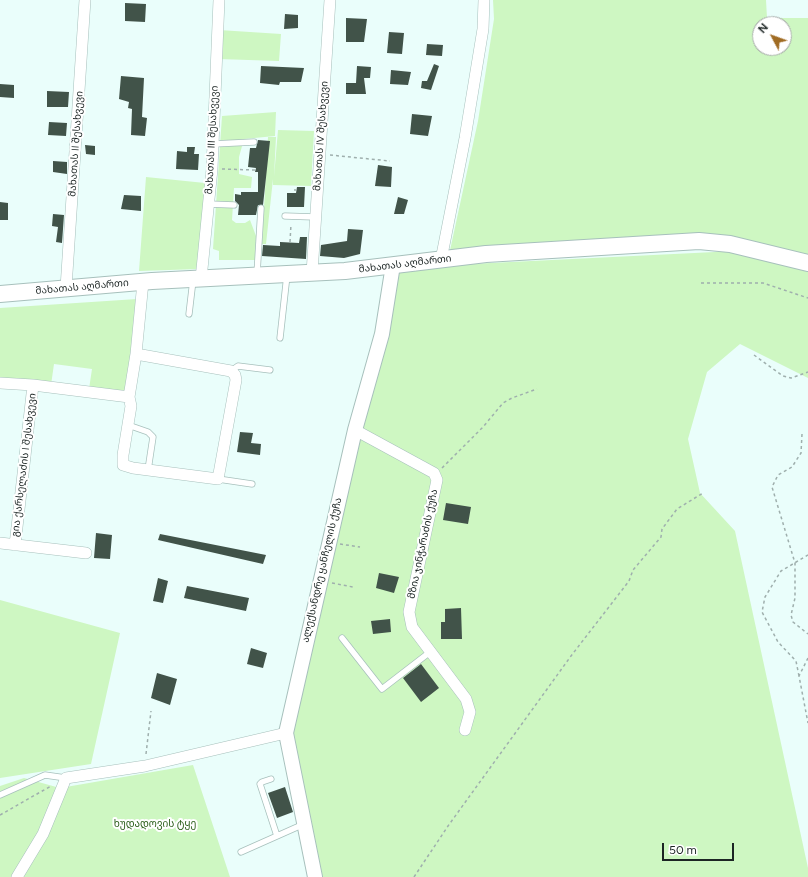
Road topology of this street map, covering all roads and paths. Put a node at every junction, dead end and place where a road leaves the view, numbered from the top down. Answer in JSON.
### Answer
{"nodes":[{"id":1,"x":85,"y":0,"type":"edge"},
{"id":2,"x":220,"y":0,"type":"edge"},
{"id":3,"x":330,"y":0,"type":"edge"},
{"id":4,"x":484,"y":0,"type":"edge"},
{"id":5,"x":254,"y":142,"type":"dead end"},
{"id":6,"x":210,"y":147,"type":"junction"},
{"id":7,"x":319,"y":154,"type":"junction"},
{"id":8,"x":390,"y":161,"type":"dead end"},
{"id":9,"x":212,"y":169,"type":"junction"},
{"id":10,"x":256,"y":170,"type":"dead end"},
{"id":11,"x":208,"y":204,"type":"junction"},
{"id":12,"x":234,"y":205,"type":"dead end"},
{"id":13,"x":261,"y":208,"type":"dead end"},
{"id":14,"x":288,"y":216,"type":"joint"},
{"id":15,"x":315,"y":216,"type":"junction"},
{"id":16,"x":290,"y":242,"type":"dead end"},
{"id":17,"x":441,"y":260,"type":"junction"},
{"id":18,"x":808,"y":263,"type":"edge"},
{"id":19,"x":393,"y":265,"type":"junction"},
{"id":20,"x":312,"y":273,"type":"junction"},
{"id":21,"x":287,"y":275,"type":"junction"},
{"id":22,"x":256,"y":276,"type":"junction"},
{"id":23,"x":197,"y":279,"type":"junction"},
{"id":24,"x":143,"y":282,"type":"junction"},
{"id":25,"x":701,"y":283,"type":"dead end"},
{"id":26,"x":66,"y":288,"type":"junction"},
{"id":27,"x":0,"y":294,"type":"edge"},
{"id":28,"x":808,"y":298,"type":"edge"},
{"id":29,"x":189,"y":314,"type":"dead end"},
{"id":30,"x":280,"y":338,"type":"dead end"},
{"id":31,"x":136,"y":354,"type":"junction"},
{"id":32,"x":754,"y":355,"type":"dead end"},
{"id":33,"x":270,"y":370,"type":"dead end"},
{"id":34,"x":231,"y":371,"type":"junction"},
{"id":35,"x":808,"y":372,"type":"edge"},
{"id":36,"x":0,"y":383,"type":"edge"},
{"id":37,"x":33,"y":385,"type":"junction"},
{"id":38,"x":536,"y":389,"type":"dead end"},
{"id":39,"x":129,"y":397,"type":"junction"},
{"id":40,"x":128,"y":425,"type":"junction"},
{"id":41,"x":355,"y":430,"type":"junction"},
{"id":42,"x":802,"y":434,"type":"dead end"},
{"id":43,"x":148,"y":470,"type":"junction"},
{"id":44,"x":434,"y":473,"type":"junction"},
{"id":45,"x":218,"y":479,"type":"junction"},
{"id":46,"x":252,"y":484,"type":"dead end"},
{"id":47,"x":703,"y":493,"type":"dead end"},
{"id":48,"x":0,"y":543,"type":"edge"},
{"id":49,"x":328,"y":543,"type":"junction"},
{"id":50,"x":15,"y":545,"type":"junction"},
{"id":51,"x":360,"y":547,"type":"dead end"},
{"id":52,"x":86,"y":553,"type":"dead end"},
{"id":53,"x":808,"y":555,"type":"edge"},
{"id":54,"x":795,"y":563,"type":"junction"},
{"id":55,"x":320,"y":580,"type":"junction"},
{"id":56,"x":353,"y":587,"type":"dead end"},
{"id":57,"x":808,"y":634,"type":"edge"},
{"id":58,"x":342,"y":638,"type":"dead end"},
{"id":59,"x":430,"y":652,"type":"junction"},
{"id":60,"x":808,"y":658,"type":"edge"},
{"id":61,"x":798,"y":676,"type":"junction"},
{"id":62,"x":151,"y":711,"type":"dead end"},
{"id":63,"x":808,"y":723,"type":"edge"},
{"id":64,"x":465,"y":730,"type":"dead end"},
{"id":65,"x":286,"y":733,"type":"junction"},
{"id":66,"x":145,"y":766,"type":"junction"},
{"id":67,"x":66,"y":778,"type":"junction"},
{"id":68,"x":271,"y":779,"type":"dead end"},
{"id":69,"x":0,"y":795,"type":"edge"},
{"id":70,"x":0,"y":815,"type":"edge"},
{"id":71,"x":304,"y":824,"type":"junction"},
{"id":72,"x":277,"y":836,"type":"junction"},
{"id":73,"x":241,"y":852,"type":"dead end"},
{"id":74,"x":17,"y":877,"type":"edge"},
{"id":75,"x":316,"y":877,"type":"edge"},
{"id":76,"x":414,"y":877,"type":"edge"}],
"edges":[{"from":1,"to":26,"type":"street","name":"მახათას II შესახვევი"},
{"from":2,"to":6,"type":"street","name":"მახათას III შესახვევი"},
{"from":3,"to":7,"type":"street","name":"მახათას IV შესახვევი"},
{"from":4,"to":17,"type":"street"},
{"from":5,"to":6,"type":"lane"},
{"from":6,"to":9,"type":"street","name":"მახათას III შესახვევი"},
{"from":7,"to":8,"type":"path"},
{"from":7,"to":15,"type":"street","name":"მახათას IV შესახვევი"},
{"from":9,"to":10,"type":"path"},
{"from":9,"to":11,"type":"street","name":"მახათას III შესახვევი"},
{"from":11,"to":12,"type":"lane"},
{"from":11,"to":23,"type":"street","name":"მახათას III შესახვევი"},
{"from":13,"to":22,"type":"lane"},
{"from":14,"to":15,"type":"lane"},
{"from":14,"to":16,"type":"path"},
{"from":15,"to":20,"type":"street","name":"მახათას IV შესახვევი"},
{"from":17,"to":18,"type":"main road","name":"მახათას აღმართი"},
{"from":17,"to":19,"type":"main road","name":"მახათას აღმართი"},
{"from":19,"to":20,"type":"main road","name":"მახათას აღმართი"},
{"from":19,"to":41,"type":"street","name":"ალექსანდრე ყანჩელის ქუჩა"},
{"from":20,"to":21,"type":"main road","name":"მახათას აღმართი"},
{"from":21,"to":22,"type":"main road","name":"მახათას აღმართი"},
{"from":21,"to":30,"type":"lane"},
{"from":22,"to":23,"type":"main road","name":"მახათას აღმართი"},
{"from":23,"to":24,"type":"main road","name":"მახათას აღმართი"},
{"from":23,"to":29,"type":"lane"},
{"from":24,"to":26,"type":"main road","name":"მახათას აღმართი"},
{"from":24,"to":31,"type":"street"},
{"from":25,"to":28,"type":"path"},
{"from":26,"to":27,"type":"main road","name":"მახათას აღმართი"},
{"from":31,"to":34,"type":"street"},
{"from":31,"to":39,"type":"street"},
{"from":32,"to":35,"type":"path"},
{"from":33,"to":34,"type":"lane"},
{"from":34,"to":45,"type":"street"},
{"from":36,"to":37,"type":"street"},
{"from":37,"to":39,"type":"street"},
{"from":37,"to":50,"type":"street","name":"გია ქარსელაძის I შესახვევი"},
{"from":38,"to":44,"type":"path"},
{"from":39,"to":40,"type":"street"},
{"from":40,"to":43,"type":"lane"},
{"from":40,"to":43,"type":"street"},
{"from":41,"to":44,"type":"street"},
{"from":41,"to":49,"type":"street","name":"ალექსანდრე ყანჩელის ქუჩა"},
{"from":42,"to":54,"type":"path"},
{"from":43,"to":45,"type":"street"},
{"from":44,"to":59,"type":"street","name":"მზია ჯინჭარაძის ქუჩა"},
{"from":45,"to":46,"type":"lane"},
{"from":47,"to":76,"type":"path"},
{"from":48,"to":50,"type":"street"},
{"from":49,"to":51,"type":"path"},
{"from":49,"to":55,"type":"street","name":"ალექსანდრე ყანჩელის ქუჩა"},
{"from":50,"to":52,"type":"street"},
{"from":53,"to":54,"type":"path"},
{"from":54,"to":57,"type":"path"},
{"from":54,"to":61,"type":"path"},
{"from":55,"to":56,"type":"path"},
{"from":55,"to":65,"type":"street","name":"ალექსანდრე ყანჩელის ქუჩა"},
{"from":58,"to":59,"type":"lane"},
{"from":59,"to":64,"type":"street","name":"მზია ჯინჭარაძის ქუჩა"},
{"from":60,"to":61,"type":"path"},
{"from":61,"to":63,"type":"path"},
{"from":62,"to":66,"type":"path"},
{"from":65,"to":66,"type":"street"},
{"from":65,"to":71,"type":"street","name":"ალექსანდრე ყანჩელის ქუჩა"},
{"from":66,"to":67,"type":"street"},
{"from":67,"to":69,"type":"lane"},
{"from":67,"to":70,"type":"path"},
{"from":67,"to":74,"type":"street"},
{"from":68,"to":72,"type":"lane"},
{"from":71,"to":72,"type":"lane"},
{"from":71,"to":75,"type":"street","name":"ალექსანდრე ყანჩელის ქუჩა"},
{"from":72,"to":73,"type":"lane"}]}
